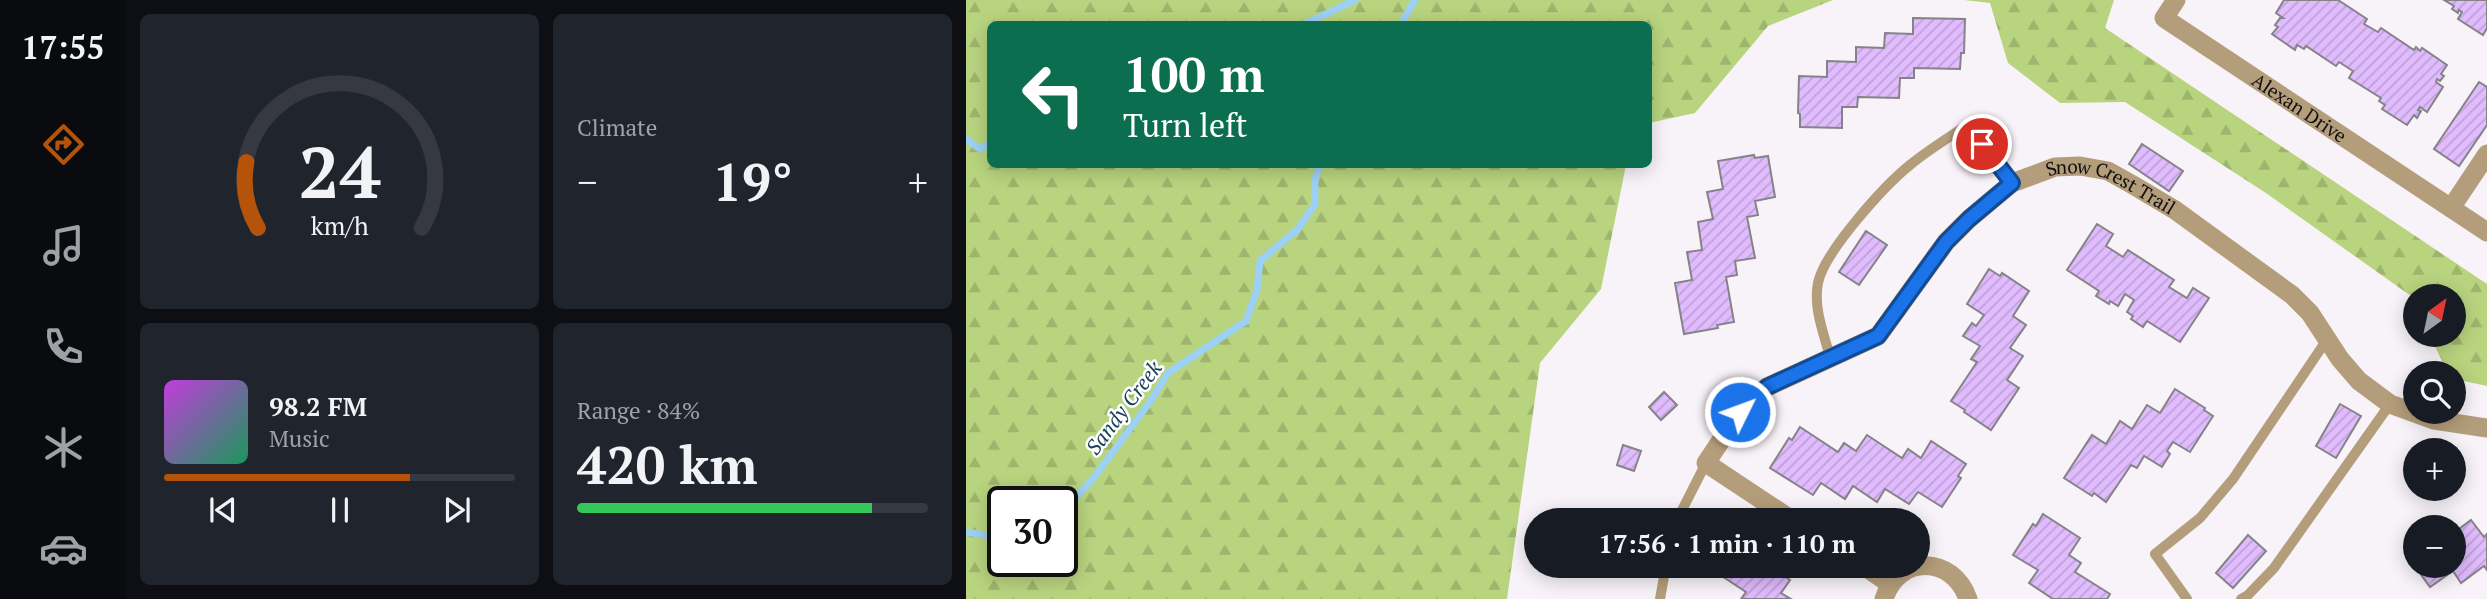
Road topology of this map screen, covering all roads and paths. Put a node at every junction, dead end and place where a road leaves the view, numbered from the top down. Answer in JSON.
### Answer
{"nodes":[{"id":1,"x":2176,"y":0,"type":"edge"},
{"id":2,"x":2487,"y":154,"type":"edge"},
{"id":3,"x":2012,"y":183,"type":"junction"},
{"id":4,"x":2451,"y":208,"type":"junction"},
{"id":5,"x":2487,"y":232,"type":"edge"},
{"id":6,"x":2328,"y":338,"type":"junction"},
{"id":7,"x":1830,"y":357,"type":"junction"},
{"id":8,"x":2389,"y":404,"type":"junction"},
{"id":9,"x":2487,"y":428,"type":"edge"},
{"id":10,"x":1706,"y":463,"type":"junction"},
{"id":11,"x":1683,"y":508,"type":"edge"},
{"id":12,"x":1774,"y":508,"type":"edge"},
{"id":13,"x":1664,"y":578,"type":"edge"},
{"id":14,"x":1874,"y":578,"type":"edge"},
{"id":15,"x":1887,"y":592,"type":"edge"},
{"id":16,"x":1660,"y":599,"type":"edge"},
{"id":17,"x":1968,"y":599,"type":"edge"},
{"id":18,"x":2188,"y":599,"type":"edge"},
{"id":19,"x":2241,"y":599,"type":"edge"}],
"edges":[{"from":1,"to":4,"type":"street","name":"Alexan Drive"},
{"from":2,"to":4,"type":"street"},
{"from":3,"to":6,"type":"street","name":"Snow Crest Trail"},
{"from":3,"to":7,"type":"street","name":"Snow Crest Trail"},
{"from":3,"to":7,"type":"lane"},
{"from":4,"to":5,"type":"street","name":"Alexan Drive"},
{"from":6,"to":8,"type":"street","name":"Snow Crest Trail"},
{"from":6,"to":18,"type":"lane"},
{"from":7,"to":10,"type":"street","name":"Snow Crest Trail"},
{"from":8,"to":9,"type":"street","name":"Snow Crest Trail"},
{"from":8,"to":19,"type":"lane"},
{"from":10,"to":11,"type":"lane"},
{"from":10,"to":12,"type":"street"},
{"from":13,"to":16,"type":"lane"},
{"from":14,"to":15,"type":"street"},
{"from":15,"to":17,"type":"street"}]}
